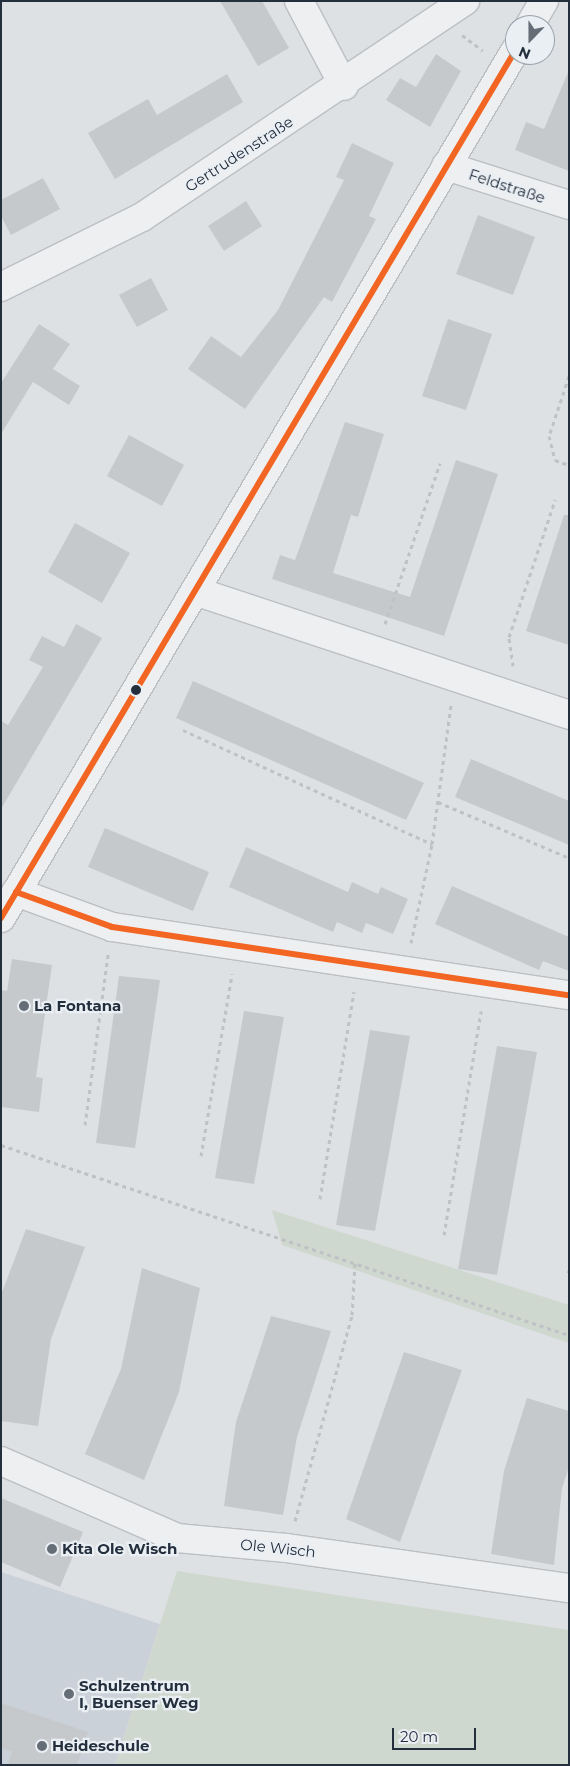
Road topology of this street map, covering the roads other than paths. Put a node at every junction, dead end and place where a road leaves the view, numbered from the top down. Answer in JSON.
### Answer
{"nodes":[{"id":1,"x":299,"y":1,"type":"edge"},
{"id":2,"x":465,"y":1,"type":"edge"},
{"id":3,"x":544,"y":1,"type":"edge"},
{"id":4,"x":536,"y":15,"type":"edge"},
{"id":5,"x":507,"y":65,"type":"edge"},
{"id":6,"x":344,"y":86,"type":"junction"},
{"id":7,"x":446,"y":166,"type":"junction"},
{"id":8,"x":569,"y":205,"type":"edge"},
{"id":9,"x":1,"y":287,"type":"edge"},
{"id":10,"x":196,"y":591,"type":"junction"},
{"id":11,"x":569,"y":715,"type":"edge"},
{"id":12,"x":16,"y":892,"type":"junction"},
{"id":13,"x":1,"y":918,"type":"edge"},
{"id":14,"x":569,"y":995,"type":"edge"},
{"id":15,"x":1,"y":1461,"type":"edge"},
{"id":16,"x":569,"y":1588,"type":"edge"}],
"edges":[{"from":1,"to":6,"type":"street"},
{"from":2,"to":6,"type":"street","name":"Gertrudenstraße"},
{"from":3,"to":4,"type":"street"},
{"from":5,"to":7,"type":"street"},
{"from":6,"to":9,"type":"street","name":"Gertrudenstraße"},
{"from":7,"to":8,"type":"street","name":"Feldstraße"},
{"from":7,"to":10,"type":"street"},
{"from":10,"to":11,"type":"street"},
{"from":10,"to":12,"type":"street"},
{"from":12,"to":13,"type":"street"},
{"from":12,"to":14,"type":"street"},
{"from":15,"to":16,"type":"street","name":"Ole Wisch"}]}
